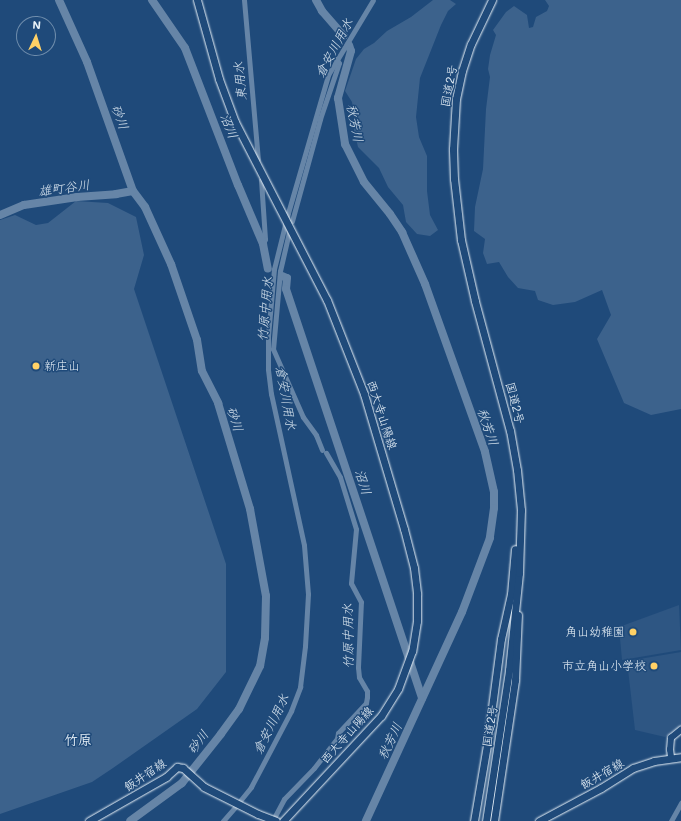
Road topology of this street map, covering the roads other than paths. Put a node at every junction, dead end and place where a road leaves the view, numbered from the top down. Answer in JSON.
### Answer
{"nodes":[{"id":1,"x":197,"y":0,"type":"edge"},
{"id":2,"x":492,"y":0,"type":"edge"},
{"id":3,"x":517,"y":568,"type":"junction"},
{"id":4,"x":681,"y":730,"type":"edge"},
{"id":5,"x":671,"y":757,"type":"junction"},
{"id":6,"x":681,"y":757,"type":"edge"},
{"id":7,"x":89,"y":821,"type":"edge"},
{"id":8,"x":276,"y":821,"type":"edge"},
{"id":9,"x":283,"y":821,"type":"edge"},
{"id":10,"x":474,"y":821,"type":"edge"},
{"id":11,"x":486,"y":821,"type":"edge"},
{"id":12,"x":494,"y":821,"type":"edge"},
{"id":13,"x":539,"y":821,"type":"edge"}],
"edges":[{"from":1,"to":9,"type":"main road","name":"西大寺山陽線"},
{"from":2,"to":3,"type":"main road","name":"国道2号"},
{"from":3,"to":10,"type":"main road"},
{"from":3,"to":11,"type":"main road","name":"国道2号"},
{"from":3,"to":12,"type":"main road"},
{"from":4,"to":5,"type":"street"},
{"from":5,"to":6,"type":"main road","name":"飯井宿線"},
{"from":5,"to":13,"type":"main road","name":"飯井宿線"},
{"from":7,"to":8,"type":"main road","name":"飯井宿線"}]}
